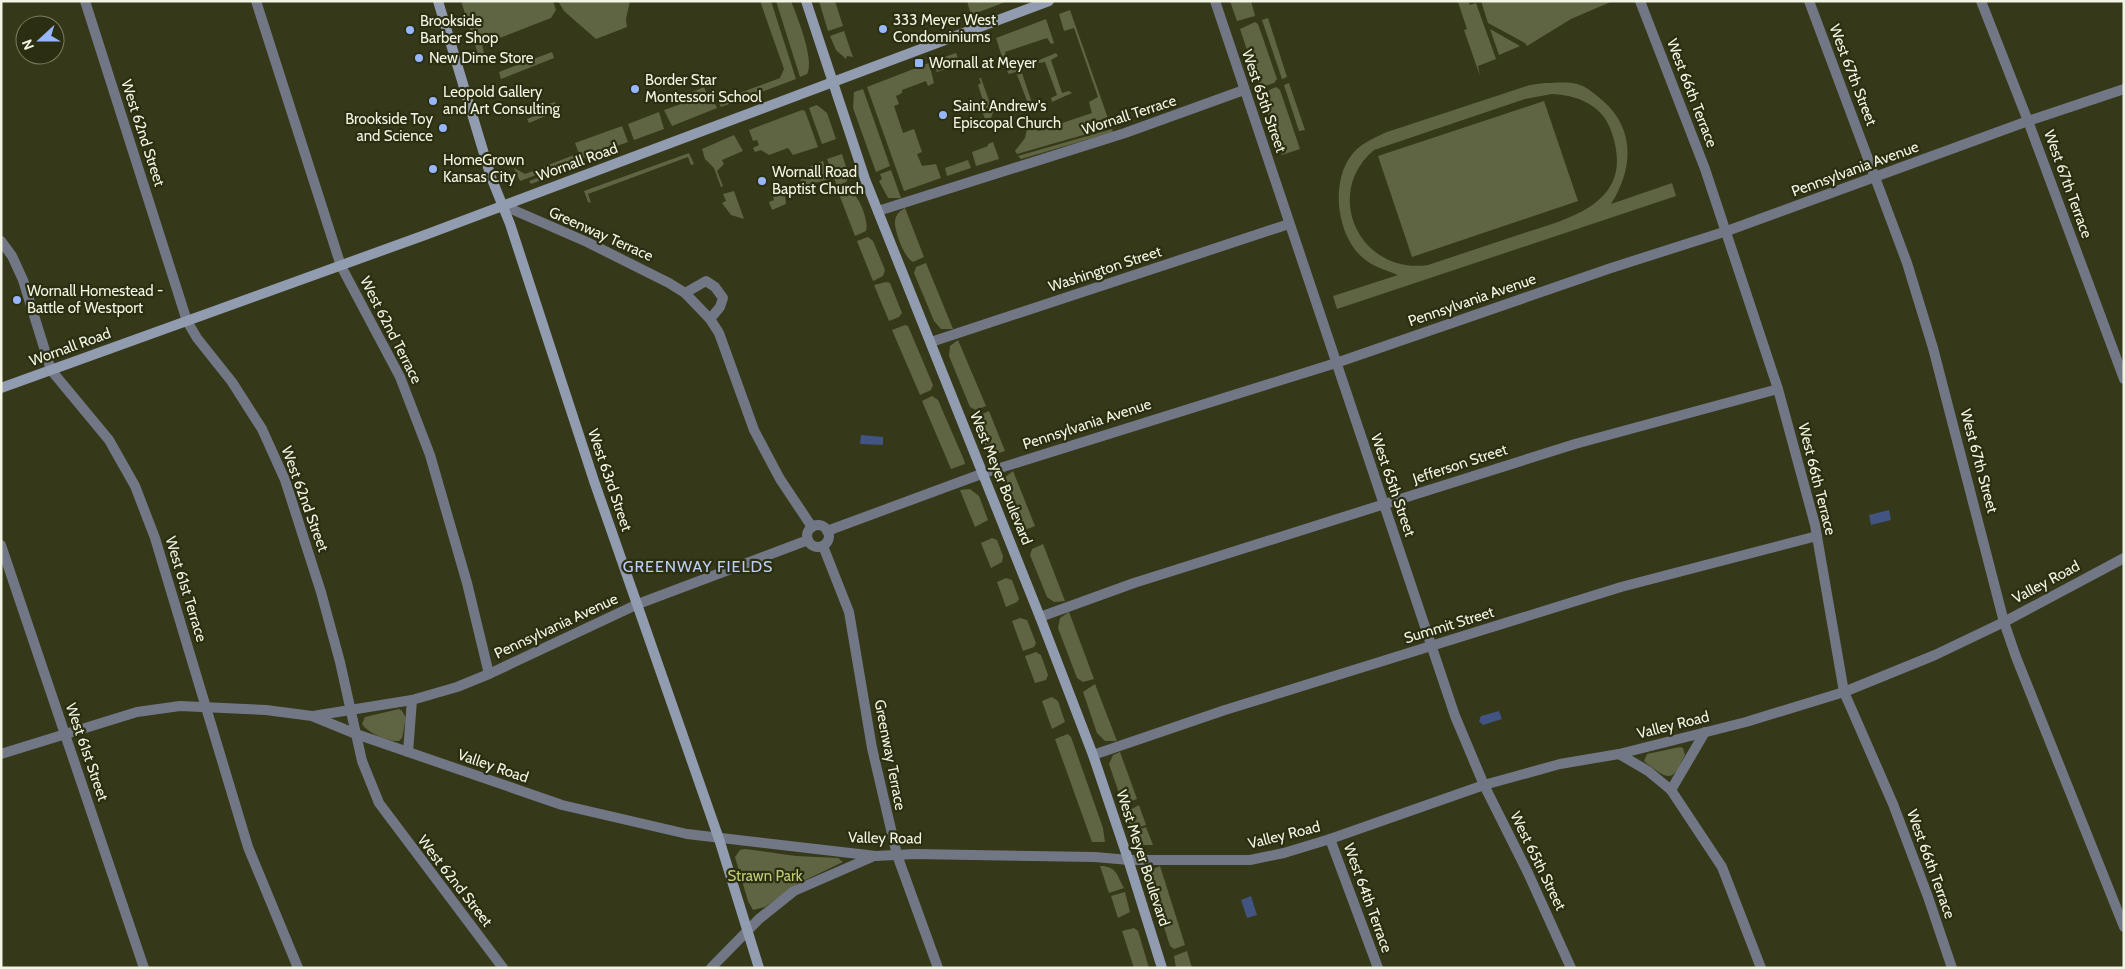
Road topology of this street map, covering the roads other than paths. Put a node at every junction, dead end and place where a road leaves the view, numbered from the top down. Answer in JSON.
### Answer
{"nodes":[{"id":1,"x":85,"y":1,"type":"edge"},
{"id":2,"x":256,"y":1,"type":"edge"},
{"id":3,"x":438,"y":1,"type":"edge"},
{"id":4,"x":806,"y":1,"type":"edge"},
{"id":5,"x":1049,"y":1,"type":"edge"},
{"id":6,"x":1214,"y":1,"type":"edge"},
{"id":7,"x":1640,"y":1,"type":"edge"},
{"id":8,"x":1809,"y":1,"type":"edge"},
{"id":9,"x":1981,"y":1,"type":"edge"},
{"id":10,"x":832,"y":83,"type":"junction"},
{"id":11,"x":2124,"y":89,"type":"edge"},
{"id":12,"x":1244,"y":90,"type":"junction"},
{"id":13,"x":2028,"y":121,"type":"junction"},
{"id":14,"x":1877,"y":178,"type":"junction"},
{"id":15,"x":502,"y":205,"type":"junction"},
{"id":16,"x":878,"y":211,"type":"junction"},
{"id":17,"x":1289,"y":224,"type":"junction"},
{"id":18,"x":1727,"y":231,"type":"junction"},
{"id":19,"x":1,"y":241,"type":"edge"},
{"id":20,"x":341,"y":266,"type":"junction"},
{"id":21,"x":686,"y":293,"type":"junction"},
{"id":22,"x":710,"y":319,"type":"junction"},
{"id":23,"x":187,"y":321,"type":"junction"},
{"id":24,"x":931,"y":342,"type":"junction"},
{"id":25,"x":1336,"y":363,"type":"junction"},
{"id":26,"x":51,"y":370,"type":"junction"},
{"id":27,"x":2124,"y":378,"type":"edge"},
{"id":28,"x":1,"y":388,"type":"edge"},
{"id":29,"x":1778,"y":389,"type":"junction"},
{"id":30,"x":984,"y":473,"type":"junction"},
{"id":31,"x":1383,"y":504,"type":"junction"},
{"id":32,"x":812,"y":527,"type":"junction"},
{"id":33,"x":827,"y":531,"type":"junction"},
{"id":34,"x":1817,"y":536,"type":"junction"},
{"id":35,"x":808,"y":540,"type":"junction"},
{"id":36,"x":1,"y":545,"type":"edge"},
{"id":37,"x":823,"y":546,"type":"junction"},
{"id":38,"x":2124,"y":558,"type":"edge"},
{"id":39,"x":638,"y":604,"type":"junction"},
{"id":40,"x":1040,"y":617,"type":"junction"},
{"id":41,"x":2004,"y":622,"type":"junction"},
{"id":42,"x":1432,"y":646,"type":"junction"},
{"id":43,"x":489,"y":674,"type":"junction"},
{"id":44,"x":1844,"y":692,"type":"junction"},
{"id":45,"x":412,"y":700,"type":"junction"},
{"id":46,"x":207,"y":706,"type":"junction"},
{"id":47,"x":351,"y":711,"type":"junction"},
{"id":48,"x":312,"y":716,"type":"junction"},
{"id":49,"x":64,"y":732,"type":"junction"},
{"id":50,"x":1705,"y":732,"type":"junction"},
{"id":51,"x":356,"y":734,"type":"junction"},
{"id":52,"x":408,"y":752,"type":"junction"},
{"id":53,"x":1,"y":754,"type":"edge"},
{"id":54,"x":1619,"y":754,"type":"junction"},
{"id":55,"x":1093,"y":755,"type":"junction"},
{"id":56,"x":1484,"y":785,"type":"junction"},
{"id":57,"x":1671,"y":790,"type":"junction"},
{"id":58,"x":720,"y":839,"type":"junction"},
{"id":59,"x":1330,"y":839,"type":"junction"},
{"id":60,"x":897,"y":855,"type":"junction"},
{"id":61,"x":876,"y":856,"type":"junction"},
{"id":62,"x":1129,"y":860,"type":"junction"},
{"id":63,"x":2124,"y":927,"type":"edge"},
{"id":64,"x":748,"y":930,"type":"junction"},
{"id":65,"x":144,"y":968,"type":"edge"},
{"id":66,"x":298,"y":968,"type":"edge"},
{"id":67,"x":503,"y":968,"type":"edge"},
{"id":68,"x":711,"y":968,"type":"edge"},
{"id":69,"x":758,"y":968,"type":"edge"},
{"id":70,"x":938,"y":968,"type":"edge"},
{"id":71,"x":1162,"y":968,"type":"edge"},
{"id":72,"x":1378,"y":968,"type":"edge"},
{"id":73,"x":1571,"y":968,"type":"edge"},
{"id":74,"x":1761,"y":968,"type":"edge"},
{"id":75,"x":1952,"y":968,"type":"edge"}],
"edges":[{"from":1,"to":23,"type":"street","name":"West 62nd Street"},
{"from":2,"to":20,"type":"street","name":"West 62nd Terrace"},
{"from":3,"to":15,"type":"main road","name":"West 63rd Street"},
{"from":4,"to":10,"type":"main road","name":"West Meyer Boulevard"},
{"from":5,"to":10,"type":"main road","name":"Wornall Road"},
{"from":6,"to":12,"type":"street","name":"West 65th Street"},
{"from":7,"to":18,"type":"street","name":"West 66th Terrace"},
{"from":8,"to":14,"type":"street","name":"West 67th Street"},
{"from":9,"to":13,"type":"street","name":"West 67th Terrace"},
{"from":10,"to":15,"type":"main road","name":"Wornall Road"},
{"from":10,"to":16,"type":"main road","name":"West Meyer Boulevard"},
{"from":11,"to":13,"type":"street","name":"Pennsylvania Avenue"},
{"from":12,"to":16,"type":"street","name":"Wornall Terrace"},
{"from":12,"to":17,"type":"street","name":"West 65th Street"},
{"from":13,"to":14,"type":"street","name":"Pennsylvania Avenue"},
{"from":13,"to":27,"type":"street","name":"West 67th Terrace"},
{"from":14,"to":18,"type":"street","name":"Pennsylvania Avenue"},
{"from":14,"to":41,"type":"street","name":"West 67th Street"},
{"from":15,"to":20,"type":"main road","name":"Wornall Road"},
{"from":15,"to":21,"type":"street","name":"Greenway Terrace"},
{"from":15,"to":39,"type":"main road","name":"West 63rd Street"},
{"from":16,"to":24,"type":"main road","name":"West Meyer Boulevard"},
{"from":17,"to":24,"type":"street","name":"Washington Street"},
{"from":17,"to":25,"type":"street","name":"West 65th Street"},
{"from":18,"to":25,"type":"street","name":"Pennsylvania Avenue"},
{"from":18,"to":29,"type":"street","name":"West 66th Terrace"},
{"from":19,"to":26,"type":"street","name":"West 61st Terrace"},
{"from":20,"to":23,"type":"main road","name":"Wornall Road"},
{"from":20,"to":43,"type":"street","name":"West 62nd Terrace"},
{"from":21,"to":22,"type":"street","name":"Greenway Terrace"},
{"from":21,"to":22,"type":"street"},
{"from":22,"to":32,"type":"street","name":"Greenway Terrace"},
{"from":23,"to":26,"type":"main road","name":"Wornall Road"},
{"from":23,"to":47,"type":"street","name":"West 62nd Street"},
{"from":24,"to":30,"type":"main road","name":"West Meyer Boulevard"},
{"from":25,"to":30,"type":"street","name":"Pennsylvania Avenue"},
{"from":25,"to":31,"type":"street","name":"West 65th Street"},
{"from":26,"to":28,"type":"main road","name":"Wornall Road"},
{"from":26,"to":46,"type":"street","name":"West 61st Terrace"},
{"from":29,"to":31,"type":"street","name":"Jefferson Street"},
{"from":29,"to":34,"type":"street","name":"West 66th Terrace"},
{"from":30,"to":33,"type":"street","name":"Pennsylvania Avenue"},
{"from":30,"to":40,"type":"main road","name":"West Meyer Boulevard"},
{"from":31,"to":40,"type":"street","name":"Jefferson Street"},
{"from":31,"to":42,"type":"street","name":"West 65th Street"},
{"from":32,"to":33,"type":"street"},
{"from":32,"to":35,"type":"street"},
{"from":33,"to":37,"type":"street"},
{"from":34,"to":42,"type":"street","name":"Summit Street"},
{"from":34,"to":44,"type":"street","name":"West 66th Terrace"},
{"from":35,"to":37,"type":"street"},
{"from":35,"to":39,"type":"street","name":"Pennsylvania Avenue"},
{"from":36,"to":49,"type":"street","name":"West 61st Street"},
{"from":37,"to":60,"type":"street","name":"Greenway Terrace"},
{"from":38,"to":41,"type":"street","name":"Valley Road"},
{"from":39,"to":43,"type":"street","name":"Pennsylvania Avenue"},
{"from":39,"to":58,"type":"main road","name":"West 63rd Street"},
{"from":40,"to":55,"type":"main road","name":"West Meyer Boulevard"},
{"from":41,"to":44,"type":"street","name":"Valley Road"},
{"from":41,"to":63,"type":"street","name":"West 67th Street"},
{"from":42,"to":55,"type":"street","name":"Summit Street"},
{"from":42,"to":56,"type":"street","name":"West 65th Street"},
{"from":43,"to":45,"type":"street","name":"Pennsylvania Avenue"},
{"from":44,"to":50,"type":"street","name":"Valley Road"},
{"from":44,"to":75,"type":"street","name":"West 66th Terrace"},
{"from":45,"to":47,"type":"street","name":"Pennsylvania Avenue"},
{"from":45,"to":52,"type":"street"},
{"from":46,"to":48,"type":"street","name":"Pennsylvania Avenue"},
{"from":46,"to":49,"type":"street","name":"Pennsylvania Avenue"},
{"from":46,"to":66,"type":"street","name":"West 61st Terrace"},
{"from":47,"to":48,"type":"street","name":"Pennsylvania Avenue"},
{"from":47,"to":51,"type":"street","name":"West 62nd Street"},
{"from":48,"to":51,"type":"street","name":"Pennsylvania Avenue"},
{"from":49,"to":53,"type":"street","name":"Pennsylvania Avenue"},
{"from":49,"to":65,"type":"street","name":"West 61st Street"},
{"from":50,"to":54,"type":"street","name":"Valley Road"},
{"from":50,"to":57,"type":"street"},
{"from":51,"to":52,"type":"street","name":"Valley Road"},
{"from":51,"to":67,"type":"street","name":"West 62nd Street"},
{"from":52,"to":58,"type":"street","name":"Valley Road"},
{"from":54,"to":56,"type":"street","name":"Valley Road"},
{"from":54,"to":57,"type":"street"},
{"from":55,"to":62,"type":"main road","name":"West Meyer Boulevard"},
{"from":56,"to":59,"type":"street","name":"Valley Road"},
{"from":56,"to":73,"type":"street","name":"West 65th Street"},
{"from":57,"to":74,"type":"street"},
{"from":58,"to":61,"type":"street","name":"Valley Road"},
{"from":58,"to":64,"type":"main road","name":"West 63rd Street"},
{"from":59,"to":62,"type":"street","name":"Valley Road"},
{"from":59,"to":72,"type":"street","name":"West 64th Terrace"},
{"from":60,"to":61,"type":"street","name":"Valley Road"},
{"from":60,"to":62,"type":"street","name":"Valley Road"},
{"from":60,"to":70,"type":"street","name":"Greenway Terrace"},
{"from":61,"to":64,"type":"street"},
{"from":62,"to":71,"type":"main road","name":"West Meyer Boulevard"},
{"from":64,"to":68,"type":"street"},
{"from":64,"to":69,"type":"main road","name":"West 63rd Street"}]}
